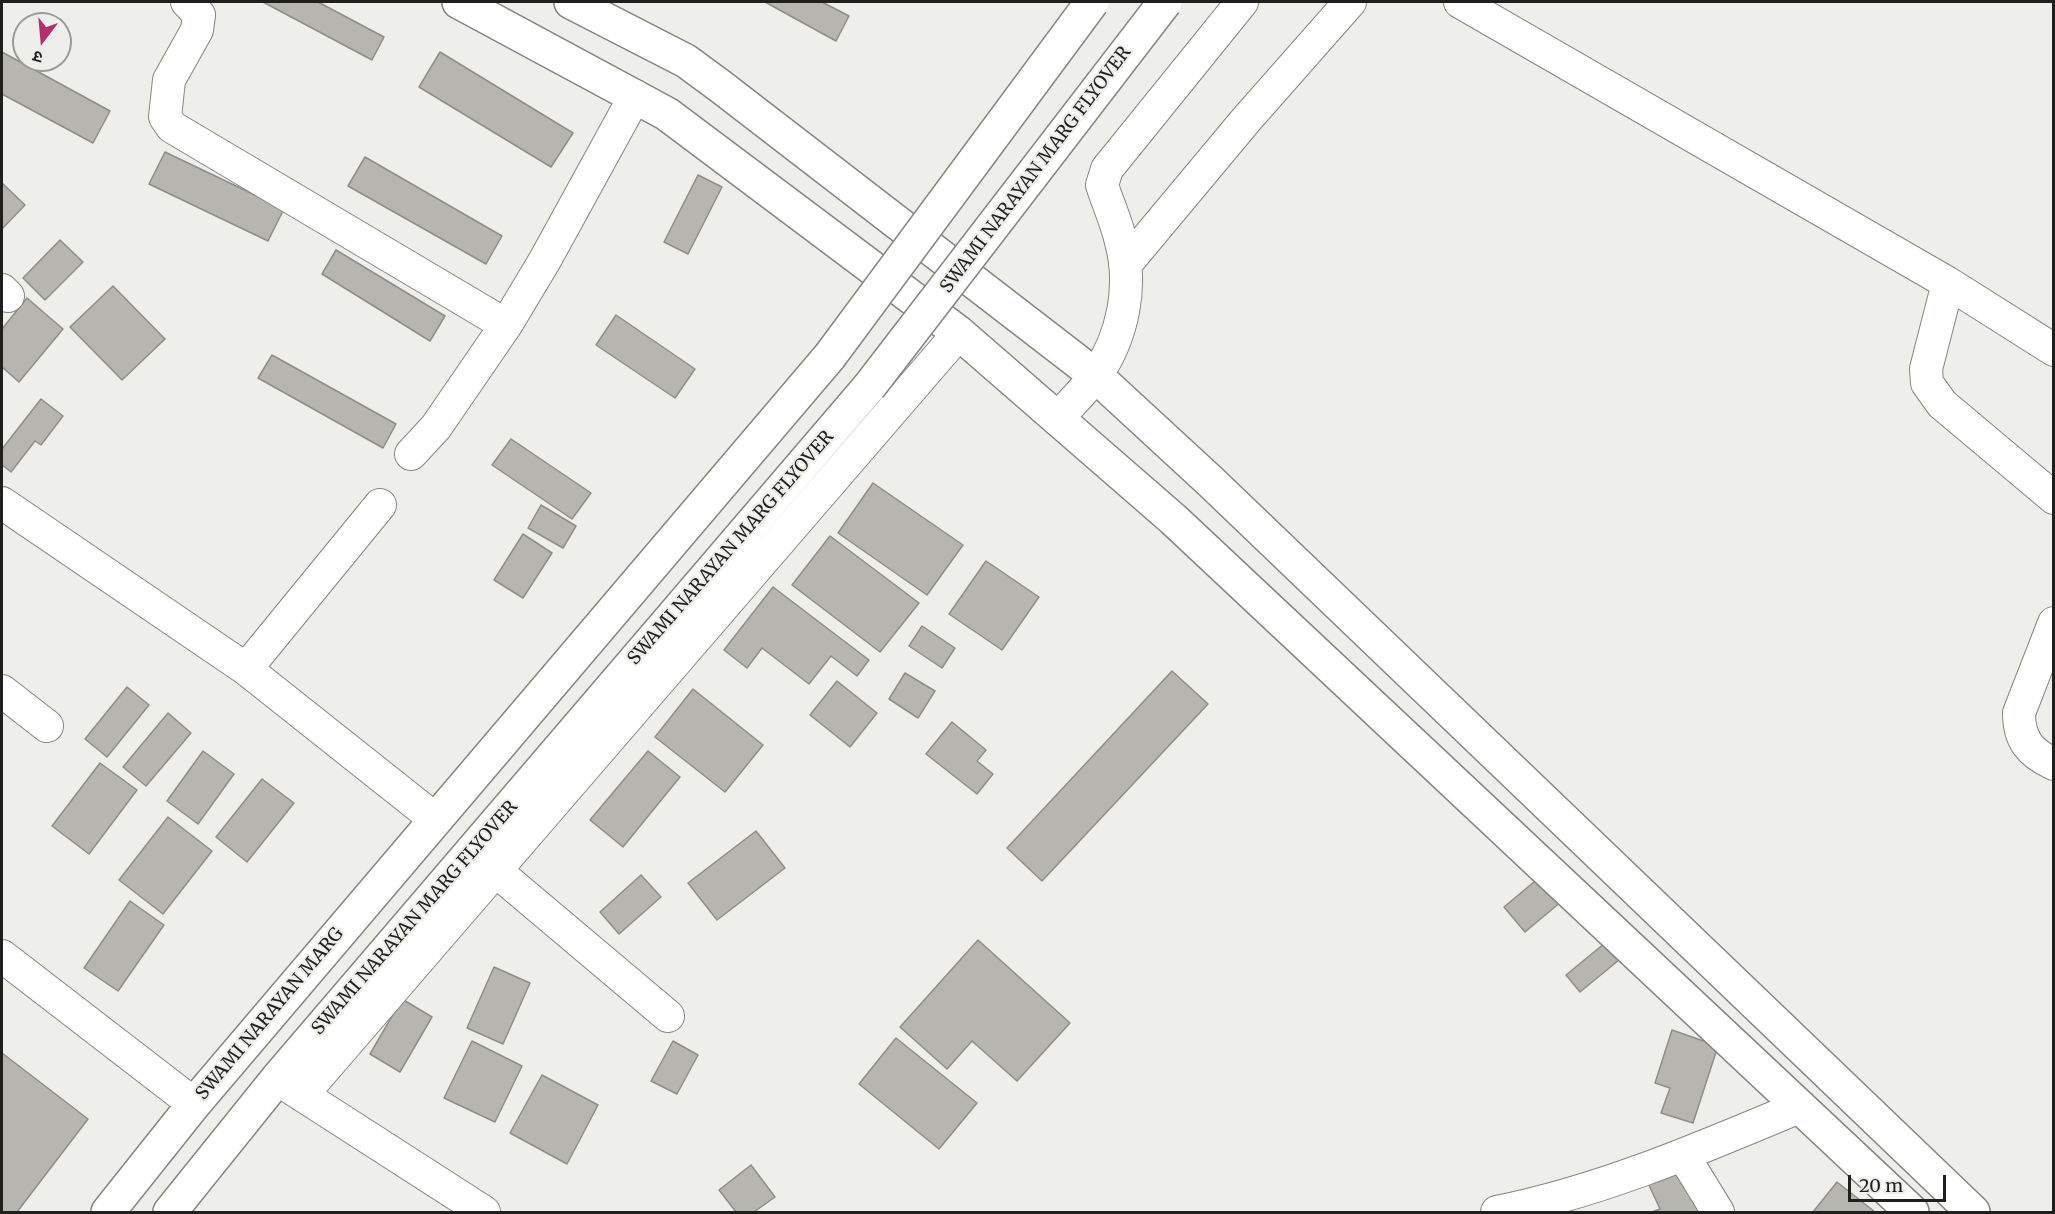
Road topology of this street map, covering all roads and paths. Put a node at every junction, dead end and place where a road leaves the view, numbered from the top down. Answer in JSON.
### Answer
{"nodes":[{"id":1,"x":188,"y":2,"type":"edge"},
{"id":2,"x":459,"y":2,"type":"edge"},
{"id":3,"x":571,"y":2,"type":"edge"},
{"id":4,"x":1092,"y":2,"type":"edge"},
{"id":5,"x":1165,"y":2,"type":"edge"},
{"id":6,"x":1242,"y":2,"type":"edge"},
{"id":7,"x":1350,"y":2,"type":"edge"},
{"id":8,"x":1460,"y":2,"type":"edge"},
{"id":9,"x":635,"y":96,"type":"junction"},
{"id":10,"x":1125,"y":265,"type":"junction"},
{"id":11,"x":1948,"y":283,"type":"junction"},
{"id":12,"x":506,"y":325,"type":"junction"},
{"id":13,"x":959,"y":333,"type":"junction"},
{"id":14,"x":2054,"y":350,"type":"edge"},
{"id":15,"x":1095,"y":375,"type":"junction"},
{"id":16,"x":1057,"y":419,"type":"junction"},
{"id":17,"x":411,"y":453,"type":"dead end"},
{"id":18,"x":2054,"y":498,"type":"edge"},
{"id":19,"x":2,"y":503,"type":"edge"},
{"id":20,"x":380,"y":505,"type":"dead end"},
{"id":21,"x":2054,"y":623,"type":"edge"},
{"id":22,"x":246,"y":669,"type":"junction"},
{"id":23,"x":2,"y":691,"type":"edge"},
{"id":24,"x":47,"y":726,"type":"dead end"},
{"id":25,"x":2054,"y":764,"type":"edge"},
{"id":26,"x":435,"y":819,"type":"junction"},
{"id":27,"x":496,"y":871,"type":"junction"},
{"id":28,"x":2,"y":956,"type":"edge"},
{"id":29,"x":668,"y":1016,"type":"dead end"},
{"id":30,"x":289,"y":1087,"type":"junction"},
{"id":31,"x":194,"y":1104,"type":"junction"},
{"id":32,"x":1799,"y":1107,"type":"junction"},
{"id":33,"x":1683,"y":1155,"type":"junction"},
{"id":34,"x":1569,"y":1203,"type":"edge"},
{"id":35,"x":108,"y":1212,"type":"edge"},
{"id":36,"x":170,"y":1212,"type":"edge"},
{"id":37,"x":484,"y":1212,"type":"edge"},
{"id":38,"x":1497,"y":1212,"type":"edge"},
{"id":39,"x":1718,"y":1212,"type":"edge"},
{"id":40,"x":1912,"y":1212,"type":"edge"},
{"id":41,"x":1972,"y":1212,"type":"edge"}],
"edges":[{"from":1,"to":12,"type":"street"},
{"from":2,"to":9,"type":"street"},
{"from":3,"to":15,"type":"street"},
{"from":4,"to":26,"type":"street","bridge":true},
{"from":5,"to":30,"type":"street","name":"SWAMI NARAYAN MARG FLYOVER","bridge":true},
{"from":6,"to":10,"type":"street"},
{"from":7,"to":10,"type":"street"},
{"from":8,"to":11,"type":"street"},
{"from":9,"to":12,"type":"street"},
{"from":9,"to":13,"type":"street"},
{"from":10,"to":15,"type":"street"},
{"from":11,"to":14,"type":"street"},
{"from":11,"to":18,"type":"street"},
{"from":12,"to":17,"type":"street"},
{"from":13,"to":16,"type":"street"},
{"from":13,"to":27,"type":"street"},
{"from":15,"to":16,"type":"street"},
{"from":15,"to":41,"type":"street"},
{"from":16,"to":32,"type":"street"},
{"from":19,"to":22,"type":"street"},
{"from":20,"to":22,"type":"street"},
{"from":21,"to":25,"type":"street"},
{"from":22,"to":26,"type":"street"},
{"from":23,"to":24,"type":"street"},
{"from":26,"to":31,"type":"street","name":"SWAMI NARAYAN MARG"},
{"from":27,"to":29,"type":"street"},
{"from":27,"to":30,"type":"street"},
{"from":28,"to":31,"type":"street"},
{"from":30,"to":36,"type":"street"},
{"from":30,"to":37,"type":"street"},
{"from":31,"to":35,"type":"street","name":"SWAMI NARAYAN MARG"},
{"from":32,"to":33,"type":"street"},
{"from":32,"to":40,"type":"street"},
{"from":33,"to":34,"type":"street"},
{"from":33,"to":39,"type":"street"},
{"from":34,"to":38,"type":"street"}]}
